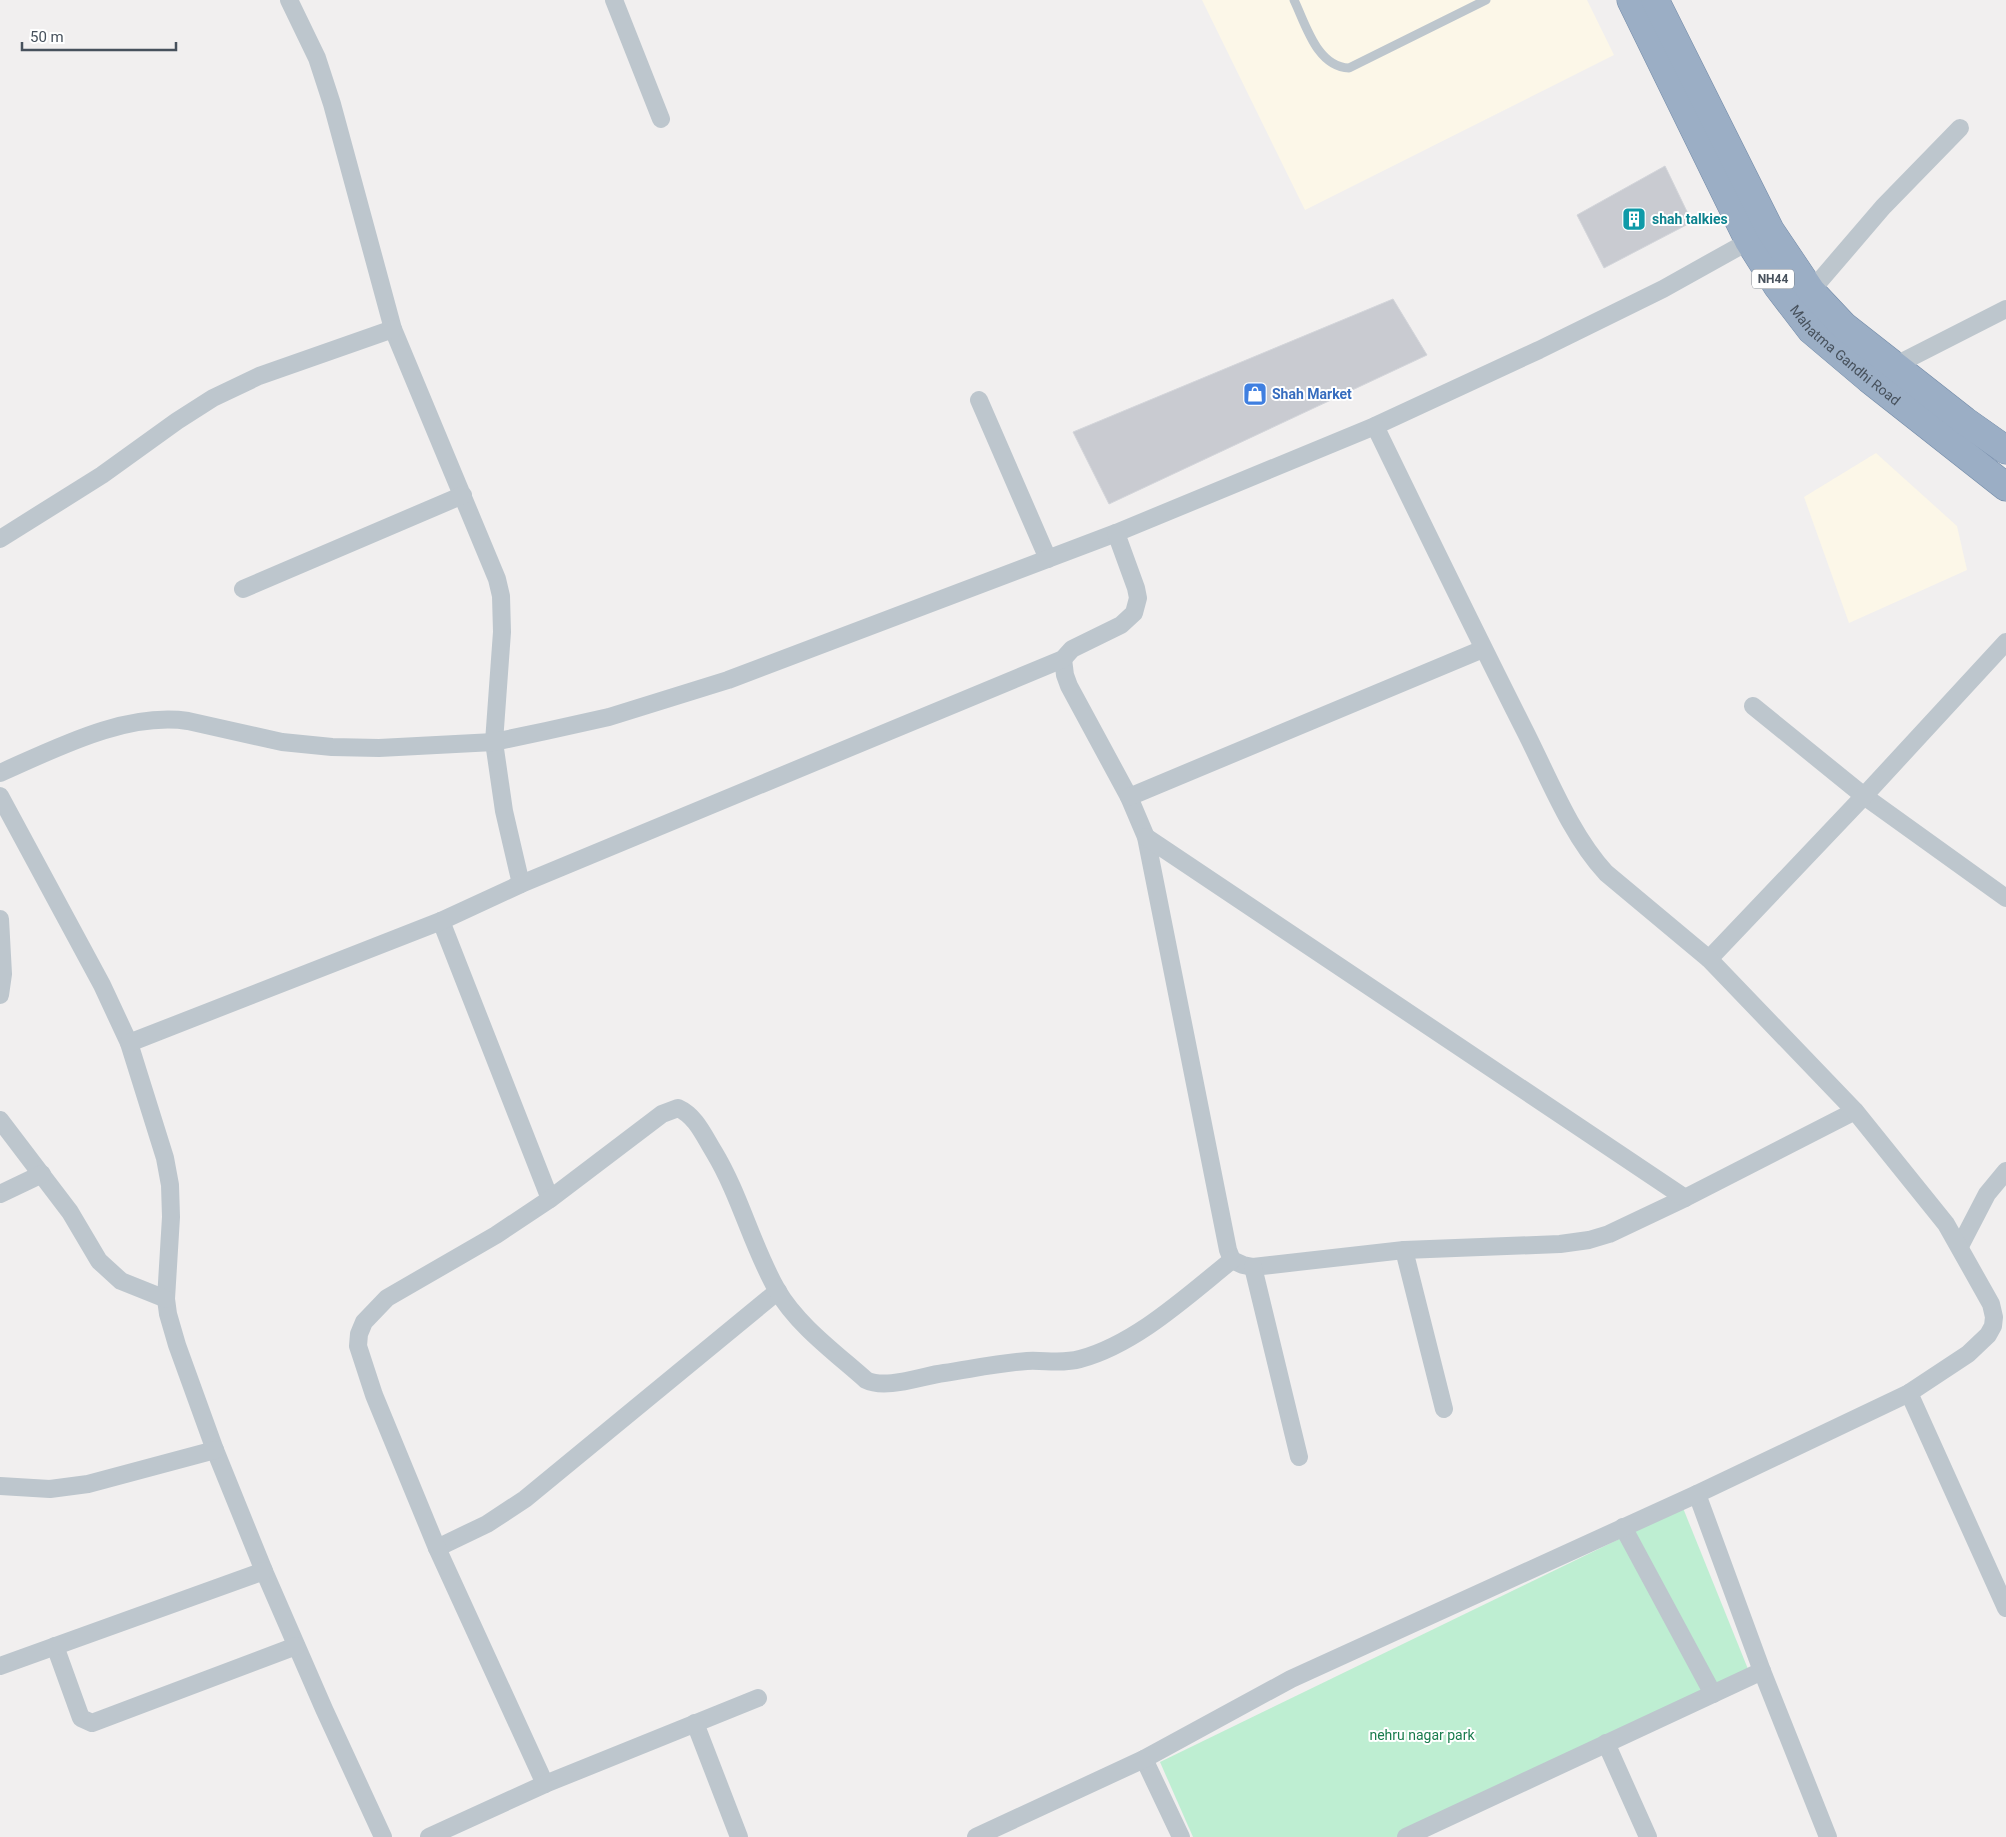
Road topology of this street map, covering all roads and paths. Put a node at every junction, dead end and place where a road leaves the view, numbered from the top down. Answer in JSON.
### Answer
{"nodes":[{"id":1,"x":289,"y":0,"type":"edge"},
{"id":2,"x":614,"y":0,"type":"edge"},
{"id":3,"x":1294,"y":0,"type":"edge"},
{"id":4,"x":1486,"y":0,"type":"edge"},
{"id":5,"x":1631,"y":0,"type":"edge"},
{"id":6,"x":1655,"y":0,"type":"edge"},
{"id":7,"x":662,"y":119,"type":"dead end"},
{"id":8,"x":1960,"y":128,"type":"dead end"},
{"id":9,"x":1749,"y":241,"type":"junction"},
{"id":10,"x":1811,"y":291,"type":"junction"},
{"id":11,"x":2006,"y":309,"type":"edge"},
{"id":12,"x":393,"y":329,"type":"junction"},
{"id":13,"x":1894,"y":366,"type":"junction"},
{"id":14,"x":979,"y":400,"type":"dead end"},
{"id":15,"x":1375,"y":426,"type":"junction"},
{"id":16,"x":2006,"y":450,"type":"edge"},
{"id":17,"x":2006,"y":487,"type":"edge"},
{"id":18,"x":463,"y":496,"type":"junction"},
{"id":19,"x":1116,"y":533,"type":"junction"},
{"id":20,"x":0,"y":539,"type":"edge"},
{"id":21,"x":1048,"y":559,"type":"junction"},
{"id":22,"x":244,"y":590,"type":"dead end"},
{"id":23,"x":2006,"y":642,"type":"edge"},
{"id":24,"x":1483,"y":649,"type":"junction"},
{"id":25,"x":1063,"y":658,"type":"junction"},
{"id":26,"x":1752,"y":706,"type":"dead end"},
{"id":27,"x":494,"y":742,"type":"junction"},
{"id":28,"x":0,"y":773,"type":"edge"},
{"id":29,"x":0,"y":796,"type":"edge"},
{"id":30,"x":1864,"y":796,"type":"junction"},
{"id":31,"x":1129,"y":797,"type":"junction"},
{"id":32,"x":1146,"y":837,"type":"junction"},
{"id":33,"x":521,"y":884,"type":"junction"},
{"id":34,"x":2006,"y":898,"type":"edge"},
{"id":35,"x":0,"y":919,"type":"edge"},
{"id":36,"x":441,"y":921,"type":"junction"},
{"id":37,"x":1709,"y":959,"type":"junction"},
{"id":38,"x":0,"y":995,"type":"edge"},
{"id":39,"x":129,"y":1043,"type":"junction"},
{"id":40,"x":1855,"y":1111,"type":"junction"},
{"id":41,"x":0,"y":1120,"type":"edge"},
{"id":42,"x":2006,"y":1171,"type":"edge"},
{"id":43,"x":42,"y":1174,"type":"junction"},
{"id":44,"x":0,"y":1194,"type":"edge"},
{"id":45,"x":1686,"y":1198,"type":"junction"},
{"id":46,"x":550,"y":1199,"type":"junction"},
{"id":47,"x":1960,"y":1246,"type":"junction"},
{"id":48,"x":1404,"y":1250,"type":"junction"},
{"id":49,"x":1232,"y":1260,"type":"junction"},
{"id":50,"x":1253,"y":1267,"type":"junction"},
{"id":51,"x":778,"y":1291,"type":"junction"},
{"id":52,"x":166,"y":1299,"type":"junction"},
{"id":53,"x":2000,"y":1323,"type":"edge"},
{"id":54,"x":1909,"y":1393,"type":"junction"},
{"id":55,"x":1444,"y":1409,"type":"dead end"},
{"id":56,"x":215,"y":1450,"type":"junction"},
{"id":57,"x":1299,"y":1457,"type":"dead end"},
{"id":58,"x":0,"y":1486,"type":"edge"},
{"id":59,"x":1697,"y":1494,"type":"junction"},
{"id":60,"x":1623,"y":1527,"type":"junction"},
{"id":61,"x":437,"y":1548,"type":"junction"},
{"id":62,"x":264,"y":1570,"type":"junction"},
{"id":63,"x":2006,"y":1608,"type":"edge"},
{"id":64,"x":55,"y":1646,"type":"junction"},
{"id":65,"x":296,"y":1646,"type":"junction"},
{"id":66,"x":0,"y":1666,"type":"edge"},
{"id":67,"x":1762,"y":1671,"type":"junction"},
{"id":68,"x":1713,"y":1694,"type":"junction"},
{"id":69,"x":758,"y":1698,"type":"dead end"},
{"id":70,"x":696,"y":1723,"type":"junction"},
{"id":71,"x":1606,"y":1744,"type":"junction"},
{"id":72,"x":1144,"y":1759,"type":"junction"},
{"id":73,"x":545,"y":1784,"type":"junction"},
{"id":74,"x":383,"y":1837,"type":"edge"},
{"id":75,"x":429,"y":1837,"type":"edge"},
{"id":76,"x":739,"y":1837,"type":"edge"},
{"id":77,"x":976,"y":1837,"type":"edge"},
{"id":78,"x":1180,"y":1837,"type":"edge"},
{"id":79,"x":1406,"y":1837,"type":"edge"},
{"id":80,"x":1648,"y":1837,"type":"edge"},
{"id":81,"x":1828,"y":1837,"type":"edge"}],
"edges":[{"from":1,"to":12,"type":"street"},
{"from":2,"to":7,"type":"street"},
{"from":3,"to":4,"type":"lane"},
{"from":5,"to":9,"type":"highway","name":"Mahatma Gandhi Road","number":"NH44"},
{"from":6,"to":10,"type":"highway","name":"Mahatma Gandhi Road","number":"NH44"},
{"from":8,"to":10,"type":"street"},
{"from":9,"to":15,"type":"street"},
{"from":9,"to":17,"type":"highway","name":"Mahatma Gandhi Road","number":"NH44"},
{"from":10,"to":13,"type":"highway","name":"Mahatma Gandhi Road","number":"NH44"},
{"from":11,"to":13,"type":"street"},
{"from":12,"to":18,"type":"street"},
{"from":12,"to":20,"type":"street"},
{"from":13,"to":16,"type":"highway","name":"Mahatma Gandhi Road","number":"NH44"},
{"from":14,"to":21,"type":"street"},
{"from":15,"to":19,"type":"street"},
{"from":15,"to":24,"type":"street"},
{"from":18,"to":22,"type":"street"},
{"from":18,"to":27,"type":"street"},
{"from":19,"to":21,"type":"street"},
{"from":19,"to":25,"type":"street"},
{"from":21,"to":27,"type":"street"},
{"from":23,"to":30,"type":"street"},
{"from":24,"to":31,"type":"street"},
{"from":24,"to":37,"type":"street"},
{"from":25,"to":31,"type":"street"},
{"from":25,"to":33,"type":"street"},
{"from":26,"to":30,"type":"street"},
{"from":27,"to":28,"type":"street"},
{"from":27,"to":33,"type":"street"},
{"from":29,"to":39,"type":"street"},
{"from":30,"to":34,"type":"street"},
{"from":30,"to":37,"type":"street"},
{"from":31,"to":32,"type":"street"},
{"from":32,"to":45,"type":"street"},
{"from":32,"to":49,"type":"street"},
{"from":33,"to":36,"type":"street"},
{"from":35,"to":38,"type":"street"},
{"from":36,"to":39,"type":"street"},
{"from":36,"to":46,"type":"street"},
{"from":37,"to":40,"type":"street"},
{"from":39,"to":52,"type":"street"},
{"from":40,"to":45,"type":"street"},
{"from":40,"to":47,"type":"street"},
{"from":41,"to":43,"type":"street"},
{"from":42,"to":47,"type":"street"},
{"from":43,"to":44,"type":"street"},
{"from":43,"to":52,"type":"street"},
{"from":45,"to":48,"type":"street"},
{"from":46,"to":51,"type":"street"},
{"from":46,"to":61,"type":"street"},
{"from":47,"to":53,"type":"street"},
{"from":48,"to":50,"type":"street"},
{"from":48,"to":55,"type":"street"},
{"from":49,"to":50,"type":"street"},
{"from":49,"to":51,"type":"street"},
{"from":50,"to":57,"type":"street"},
{"from":51,"to":61,"type":"street"},
{"from":52,"to":56,"type":"street"},
{"from":53,"to":54,"type":"street"},
{"from":54,"to":59,"type":"street"},
{"from":54,"to":63,"type":"street"},
{"from":56,"to":58,"type":"street"},
{"from":56,"to":62,"type":"street"},
{"from":59,"to":60,"type":"street"},
{"from":59,"to":67,"type":"street"},
{"from":60,"to":68,"type":"street"},
{"from":60,"to":72,"type":"street"},
{"from":61,"to":73,"type":"street"},
{"from":62,"to":64,"type":"street"},
{"from":62,"to":65,"type":"street"},
{"from":64,"to":65,"type":"street"},
{"from":64,"to":66,"type":"street"},
{"from":65,"to":74,"type":"street"},
{"from":67,"to":68,"type":"street"},
{"from":67,"to":81,"type":"street"},
{"from":68,"to":71,"type":"street"},
{"from":69,"to":70,"type":"street"},
{"from":70,"to":73,"type":"street"},
{"from":70,"to":76,"type":"street"},
{"from":71,"to":79,"type":"street"},
{"from":71,"to":80,"type":"street"},
{"from":72,"to":77,"type":"street"},
{"from":72,"to":78,"type":"street"},
{"from":73,"to":75,"type":"street"}]}
